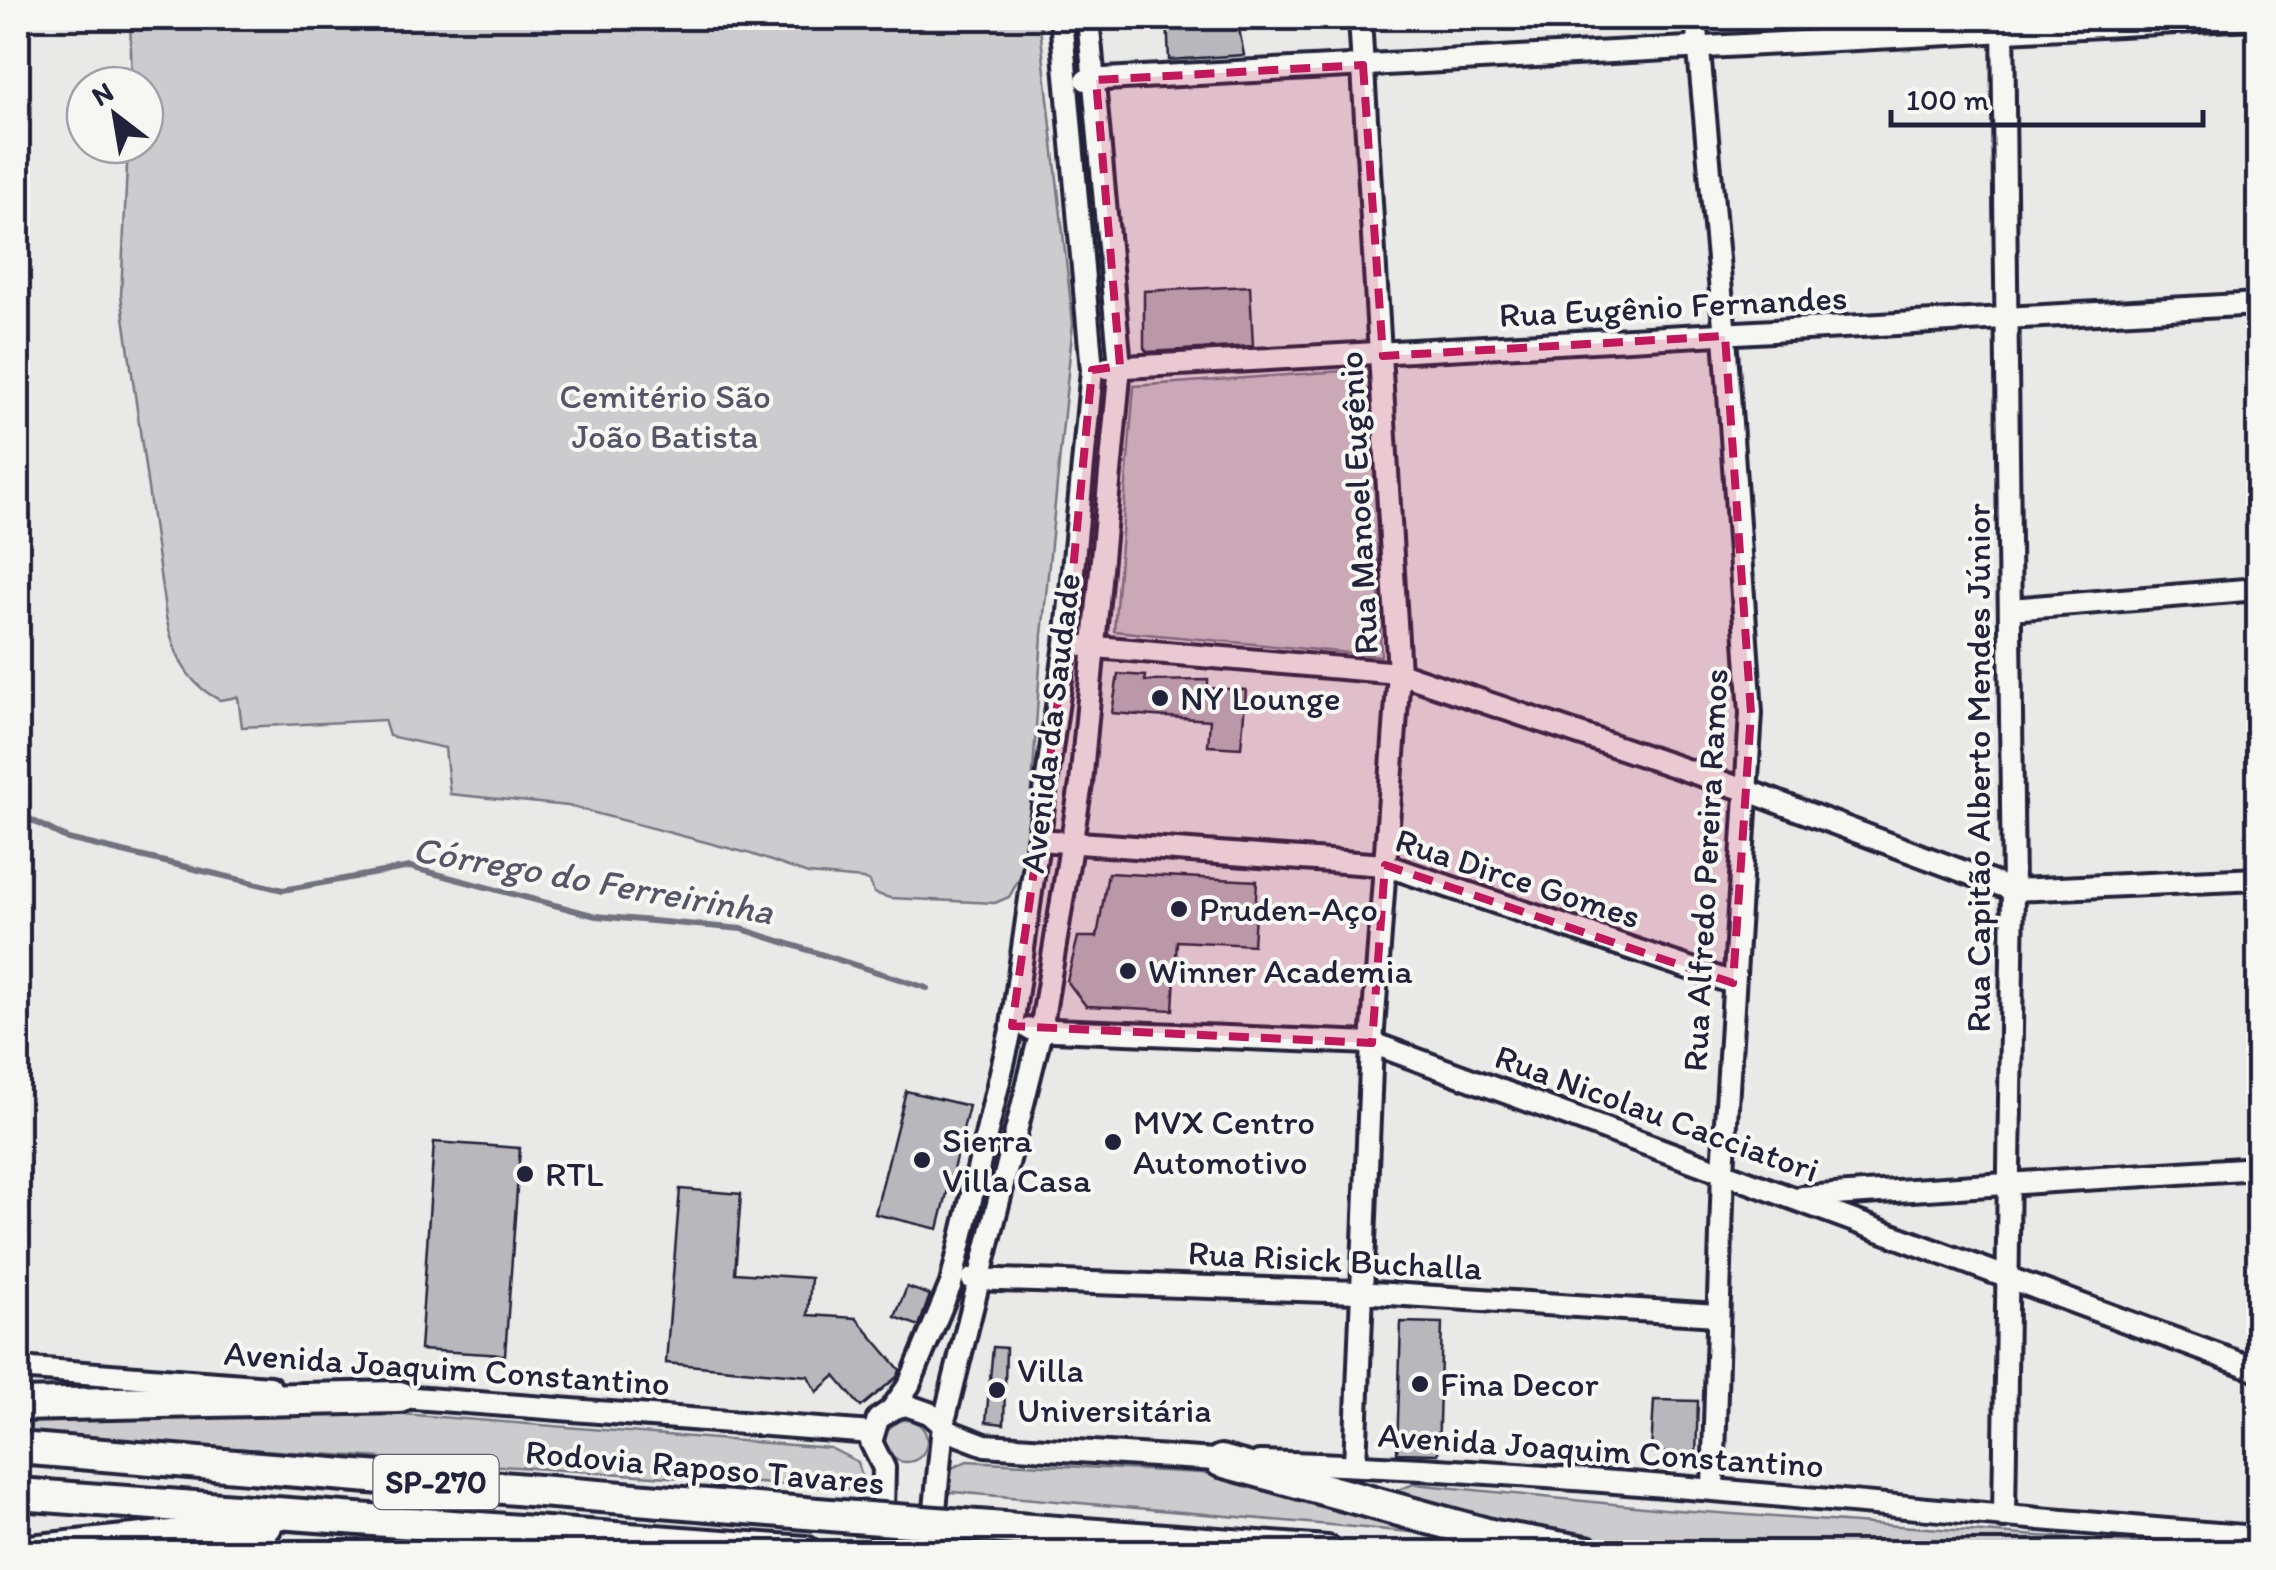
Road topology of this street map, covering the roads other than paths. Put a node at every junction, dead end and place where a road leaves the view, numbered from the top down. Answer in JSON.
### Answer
{"nodes":[{"id":1,"x":1061,"y":18,"type":"edge"},
{"id":2,"x":1088,"y":18,"type":"edge"},
{"id":3,"x":1360,"y":18,"type":"edge"},
{"id":4,"x":1696,"y":18,"type":"edge"},
{"id":5,"x":2252,"y":18,"type":"edge"},
{"id":6,"x":2004,"y":24,"type":"edge"},
{"id":7,"x":1698,"y":46,"type":"junction"},
{"id":8,"x":1363,"y":65,"type":"junction"},
{"id":9,"x":1096,"y":80,"type":"junction"},
{"id":10,"x":1070,"y":81,"type":"junction"},
{"id":11,"x":2258,"y":304,"type":"edge"},
{"id":12,"x":2006,"y":318,"type":"junction"},
{"id":13,"x":1725,"y":336,"type":"junction"},
{"id":14,"x":1382,"y":356,"type":"junction"},
{"id":15,"x":1120,"y":366,"type":"junction"},
{"id":16,"x":1092,"y":370,"type":"junction"},
{"id":17,"x":2258,"y":589,"type":"edge"},
{"id":18,"x":2010,"y":608,"type":"junction"},
{"id":19,"x":1066,"y":644,"type":"junction"},
{"id":20,"x":1094,"y":646,"type":"junction"},
{"id":21,"x":1399,"y":673,"type":"junction"},
{"id":22,"x":1748,"y":792,"type":"junction"},
{"id":23,"x":1038,"y":840,"type":"junction"},
{"id":24,"x":1071,"y":841,"type":"junction"},
{"id":25,"x":1385,"y":865,"type":"junction"},
{"id":26,"x":2258,"y":878,"type":"edge"},
{"id":27,"x":2014,"y":890,"type":"junction"},
{"id":28,"x":1734,"y":983,"type":"junction"},
{"id":29,"x":1012,"y":1026,"type":"junction"},
{"id":30,"x":1041,"y":1031,"type":"junction"},
{"id":31,"x":1372,"y":1042,"type":"junction"},
{"id":32,"x":2258,"y":1168,"type":"edge"},
{"id":33,"x":1008,"y":1170,"type":"junction"},
{"id":34,"x":976,"y":1171,"type":"junction"},
{"id":35,"x":1722,"y":1171,"type":"junction"},
{"id":36,"x":2012,"y":1182,"type":"junction"},
{"id":37,"x":1796,"y":1198,"type":"junction"},
{"id":38,"x":983,"y":1276,"type":"junction"},
{"id":39,"x":2010,"y":1278,"type":"junction"},
{"id":40,"x":951,"y":1284,"type":"junction"},
{"id":41,"x":1358,"y":1292,"type":"junction"},
{"id":42,"x":1717,"y":1314,"type":"junction"},
{"id":43,"x":18,"y":1368,"type":"edge"},
{"id":44,"x":2258,"y":1370,"type":"edge"},
{"id":45,"x":399,"y":1397,"type":"junction"},
{"id":46,"x":18,"y":1404,"type":"edge"},
{"id":47,"x":891,"y":1410,"type":"junction"},
{"id":48,"x":943,"y":1425,"type":"junction"},
{"id":49,"x":872,"y":1432,"type":"junction"},
{"id":50,"x":18,"y":1448,"type":"edge"},
{"id":51,"x":1221,"y":1461,"type":"junction"},
{"id":52,"x":1355,"y":1465,"type":"junction"},
{"id":53,"x":1713,"y":1487,"type":"junction"},
{"id":54,"x":18,"y":1494,"type":"edge"},
{"id":55,"x":337,"y":1518,"type":"junction"},
{"id":56,"x":2004,"y":1518,"type":"junction"},
{"id":57,"x":2258,"y":1537,"type":"edge"},
{"id":58,"x":20,"y":1552,"type":"edge"},
{"id":59,"x":805,"y":1552,"type":"edge"},
{"id":60,"x":882,"y":1552,"type":"edge"},
{"id":61,"x":931,"y":1552,"type":"edge"},
{"id":62,"x":1326,"y":1552,"type":"edge"},
{"id":63,"x":1586,"y":1552,"type":"edge"}],
"edges":[{"from":1,"to":10,"type":"street","name":"Avenida da Saudade"},
{"from":2,"to":9,"type":"street","name":"Avenida da Saudade"},
{"from":3,"to":8,"type":"street","name":"Rua Manoel Eugênio"},
{"from":4,"to":7,"type":"street","name":"Rua Alfredo Pereira Ramos"},
{"from":5,"to":6,"type":"street"},
{"from":6,"to":7,"type":"street"},
{"from":6,"to":12,"type":"street","name":"Rua Capitão Alberto Mendes Júnior"},
{"from":7,"to":8,"type":"street"},
{"from":7,"to":13,"type":"street","name":"Rua Alfredo Pereira Ramos"},
{"from":8,"to":9,"type":"street"},
{"from":8,"to":14,"type":"street","name":"Rua Manoel Eugênio"},
{"from":9,"to":10,"type":"street"},
{"from":9,"to":15,"type":"street","name":"Avenida da Saudade"},
{"from":10,"to":16,"type":"street","name":"Avenida da Saudade"},
{"from":11,"to":12,"type":"street","name":"Rua Eugênio Fernandes"},
{"from":12,"to":13,"type":"street","name":"Rua Eugênio Fernandes"},
{"from":12,"to":18,"type":"street","name":"Rua Capitão Alberto Mendes Júnior"},
{"from":13,"to":14,"type":"street","name":"Rua Eugênio Fernandes"},
{"from":13,"to":22,"type":"street","name":"Rua Alfredo Pereira Ramos"},
{"from":14,"to":15,"type":"street","name":"Rua Eugênio Fernandes"},
{"from":14,"to":21,"type":"street","name":"Rua Manoel Eugênio"},
{"from":15,"to":16,"type":"street","name":"Rua Eugênio Fernandes"},
{"from":15,"to":20,"type":"street","name":"Avenida da Saudade"},
{"from":16,"to":19,"type":"street","name":"Avenida da Saudade"},
{"from":17,"to":18,"type":"street"},
{"from":18,"to":27,"type":"street","name":"Rua Capitão Alberto Mendes Júnior"},
{"from":19,"to":20,"type":"street"},
{"from":19,"to":23,"type":"street","name":"Avenida da Saudade"},
{"from":20,"to":21,"type":"street"},
{"from":20,"to":24,"type":"street","name":"Avenida da Saudade"},
{"from":21,"to":22,"type":"street"},
{"from":21,"to":25,"type":"street","name":"Rua Manoel Eugênio"},
{"from":22,"to":27,"type":"street"},
{"from":22,"to":28,"type":"street","name":"Rua Alfredo Pereira Ramos"},
{"from":23,"to":24,"type":"street","name":"Rua Dirce Gomes"},
{"from":23,"to":29,"type":"street","name":"Avenida da Saudade"},
{"from":24,"to":25,"type":"street","name":"Rua Dirce Gomes"},
{"from":24,"to":30,"type":"street","name":"Avenida da Saudade"},
{"from":25,"to":28,"type":"street","name":"Rua Dirce Gomes"},
{"from":25,"to":31,"type":"street","name":"Rua Manoel Eugênio"},
{"from":26,"to":27,"type":"street"},
{"from":27,"to":36,"type":"street","name":"Rua Capitão Alberto Mendes Júnior"},
{"from":28,"to":35,"type":"street","name":"Rua Alfredo Pereira Ramos"},
{"from":29,"to":30,"type":"street","name":"Rua Nicolau Cacciatori"},
{"from":29,"to":34,"type":"street","name":"Avenida da Saudade"},
{"from":30,"to":31,"type":"street","name":"Rua Nicolau Cacciatori"},
{"from":30,"to":33,"type":"street","name":"Avenida da Saudade"},
{"from":31,"to":35,"type":"street","name":"Rua Nicolau Cacciatori"},
{"from":31,"to":41,"type":"street","name":"Rua Manoel Eugênio"},
{"from":32,"to":36,"type":"street"},
{"from":33,"to":34,"type":"street"},
{"from":33,"to":38,"type":"street","name":"Avenida da Saudade"},
{"from":34,"to":40,"type":"street","name":"Avenida da Saudade"},
{"from":35,"to":37,"type":"street","name":"Rua Nicolau Cacciatori"},
{"from":35,"to":42,"type":"street","name":"Rua Alfredo Pereira Ramos"},
{"from":36,"to":37,"type":"street"},
{"from":36,"to":39,"type":"street","name":"Rua Capitão Alberto Mendes Júnior"},
{"from":37,"to":39,"type":"street","name":"Rua Nicolau Cacciatori"},
{"from":38,"to":40,"type":"street","name":"Rua Risick Buchalla"},
{"from":38,"to":41,"type":"street","name":"Rua Risick Buchalla"},
{"from":38,"to":48,"type":"street","name":"Avenida da Saudade"},
{"from":39,"to":44,"type":"street","name":"Rua Nicolau Cacciatori"},
{"from":39,"to":56,"type":"street","name":"Rua Capitão Alberto Mendes Júnior"},
{"from":40,"to":47,"type":"street","name":"Avenida da Saudade"},
{"from":41,"to":42,"type":"street","name":"Rua Risick Buchalla"},
{"from":41,"to":52,"type":"street","name":"Rua Manoel Eugênio"},
{"from":42,"to":53,"type":"street","name":"Rua Alfredo Pereira Ramos"},
{"from":43,"to":45,"type":"street","name":"Avenida Joaquim Constantino"},
{"from":45,"to":46,"type":"highway"},
{"from":45,"to":49,"type":"street","name":"Avenida Joaquim Constantino"},
{"from":47,"to":48,"type":"street","name":"Avenida Joaquim Constantino"},
{"from":47,"to":49,"type":"street","name":"Avenida da Saudade"},
{"from":48,"to":51,"type":"street","name":"Avenida Joaquim Constantino"},
{"from":48,"to":61,"type":"street","name":"Avenida da Saudade"},
{"from":49,"to":60,"type":"street"},
{"from":50,"to":62,"type":"highway","name":"Rodovia Raposo Tavares","number":"SP-270","bridge":true},
{"from":51,"to":52,"type":"street","name":"Avenida Joaquim Constantino"},
{"from":51,"to":63,"type":"highway"},
{"from":52,"to":53,"type":"street","name":"Avenida Joaquim Constantino"},
{"from":53,"to":56,"type":"street","name":"Avenida Joaquim Constantino"},
{"from":54,"to":55,"type":"highway","number":"SP-270"},
{"from":55,"to":58,"type":"highway"},
{"from":55,"to":59,"type":"highway","number":"SP-270"},
{"from":56,"to":57,"type":"street","name":"Avenida Joaquim Constantino"}]}
